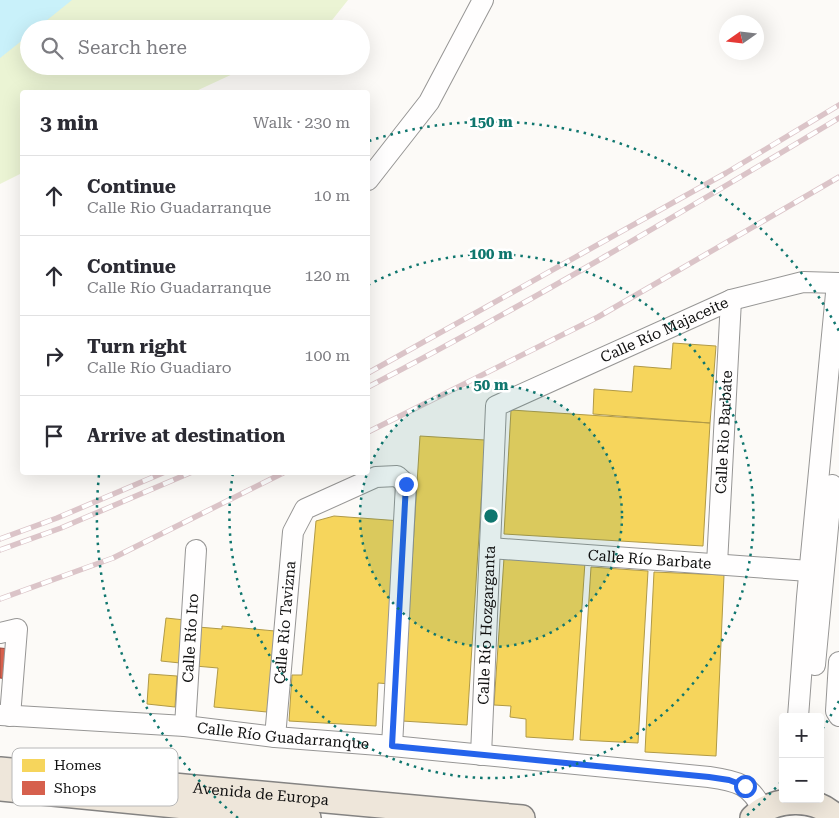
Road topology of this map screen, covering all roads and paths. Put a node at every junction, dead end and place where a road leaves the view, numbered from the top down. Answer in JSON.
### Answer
{"nodes":[{"id":1,"x":483,"y":0,"type":"edge"},
{"id":2,"x":370,"y":177,"type":"edge"},
{"id":3,"x":838,"y":283,"type":"edge"},
{"id":4,"x":731,"y":300,"type":"junction"},
{"id":5,"x":839,"y":405,"type":"edge"},
{"id":6,"x":496,"y":406,"type":"joint"},
{"id":7,"x":490,"y":548,"type":"junction"},
{"id":8,"x":196,"y":550,"type":"dead end"},
{"id":9,"x":716,"y":564,"type":"junction"},
{"id":10,"x":809,"y":570,"type":"junction"},
{"id":11,"x":0,"y":633,"type":"edge"},
{"id":12,"x":839,"y":662,"type":"edge"},
{"id":13,"x":798,"y":713,"type":"edge"},
{"id":14,"x":810,"y":713,"type":"edge"},
{"id":15,"x":5,"y":715,"type":"edge"},
{"id":16,"x":839,"y":716,"type":"edge"},
{"id":17,"x":184,"y":726,"type":"junction"},
{"id":18,"x":275,"y":737,"type":"junction"},
{"id":19,"x":392,"y":746,"type":"junction"},
{"id":20,"x":481,"y":755,"type":"junction"},
{"id":21,"x":178,"y":786,"type":"edge"},
{"id":22,"x":178,"y":805,"type":"edge"},
{"id":23,"x":827,"y":809,"type":"edge"},
{"id":24,"x":764,"y":811,"type":"edge"},
{"id":25,"x":308,"y":818,"type":"edge"},
{"id":26,"x":522,"y":818,"type":"edge"}],
"edges":[{"from":1,"to":2,"type":"street"},
{"from":3,"to":4,"type":"street","name":"Calle Río Majaceite"},
{"from":3,"to":10,"type":"street"},
{"from":4,"to":6,"type":"street","name":"Calle Río Majaceite"},
{"from":4,"to":9,"type":"street","name":"Calle Rio Barbate"},
{"from":5,"to":14,"type":"street"},
{"from":6,"to":7,"type":"street","name":"Calle Río Hozgarganta"},
{"from":7,"to":9,"type":"street","name":"Calle Río Barbate"},
{"from":7,"to":20,"type":"street","name":"Calle Río Hozgarganta"},
{"from":8,"to":17,"type":"street","name":"Calle Río Iro"},
{"from":9,"to":10,"type":"street","name":"Calle Río Barbate"},
{"from":10,"to":13,"type":"street"},
{"from":11,"to":15,"type":"street"},
{"from":12,"to":16,"type":"street"},
{"from":15,"to":17,"type":"street","name":"Calle Río Guadarranque"},
{"from":17,"to":18,"type":"street","name":"Calle Río Guadarranque"},
{"from":18,"to":19,"type":"street","name":"Calle Río Guadarranque"},
{"from":18,"to":19,"type":"street","name":"Calle Río Tavizna"},
{"from":19,"to":20,"type":"street","name":"Calle Río Guadarranque"},
{"from":20,"to":24,"type":"street","name":"Calle Río Guadarranque"},
{"from":21,"to":26,"type":"main road","name":"Avenida de Europa"},
{"from":22,"to":25,"type":"main road","name":"Avenida de Europa"},
{"from":23,"to":24,"type":"main road"}]}
